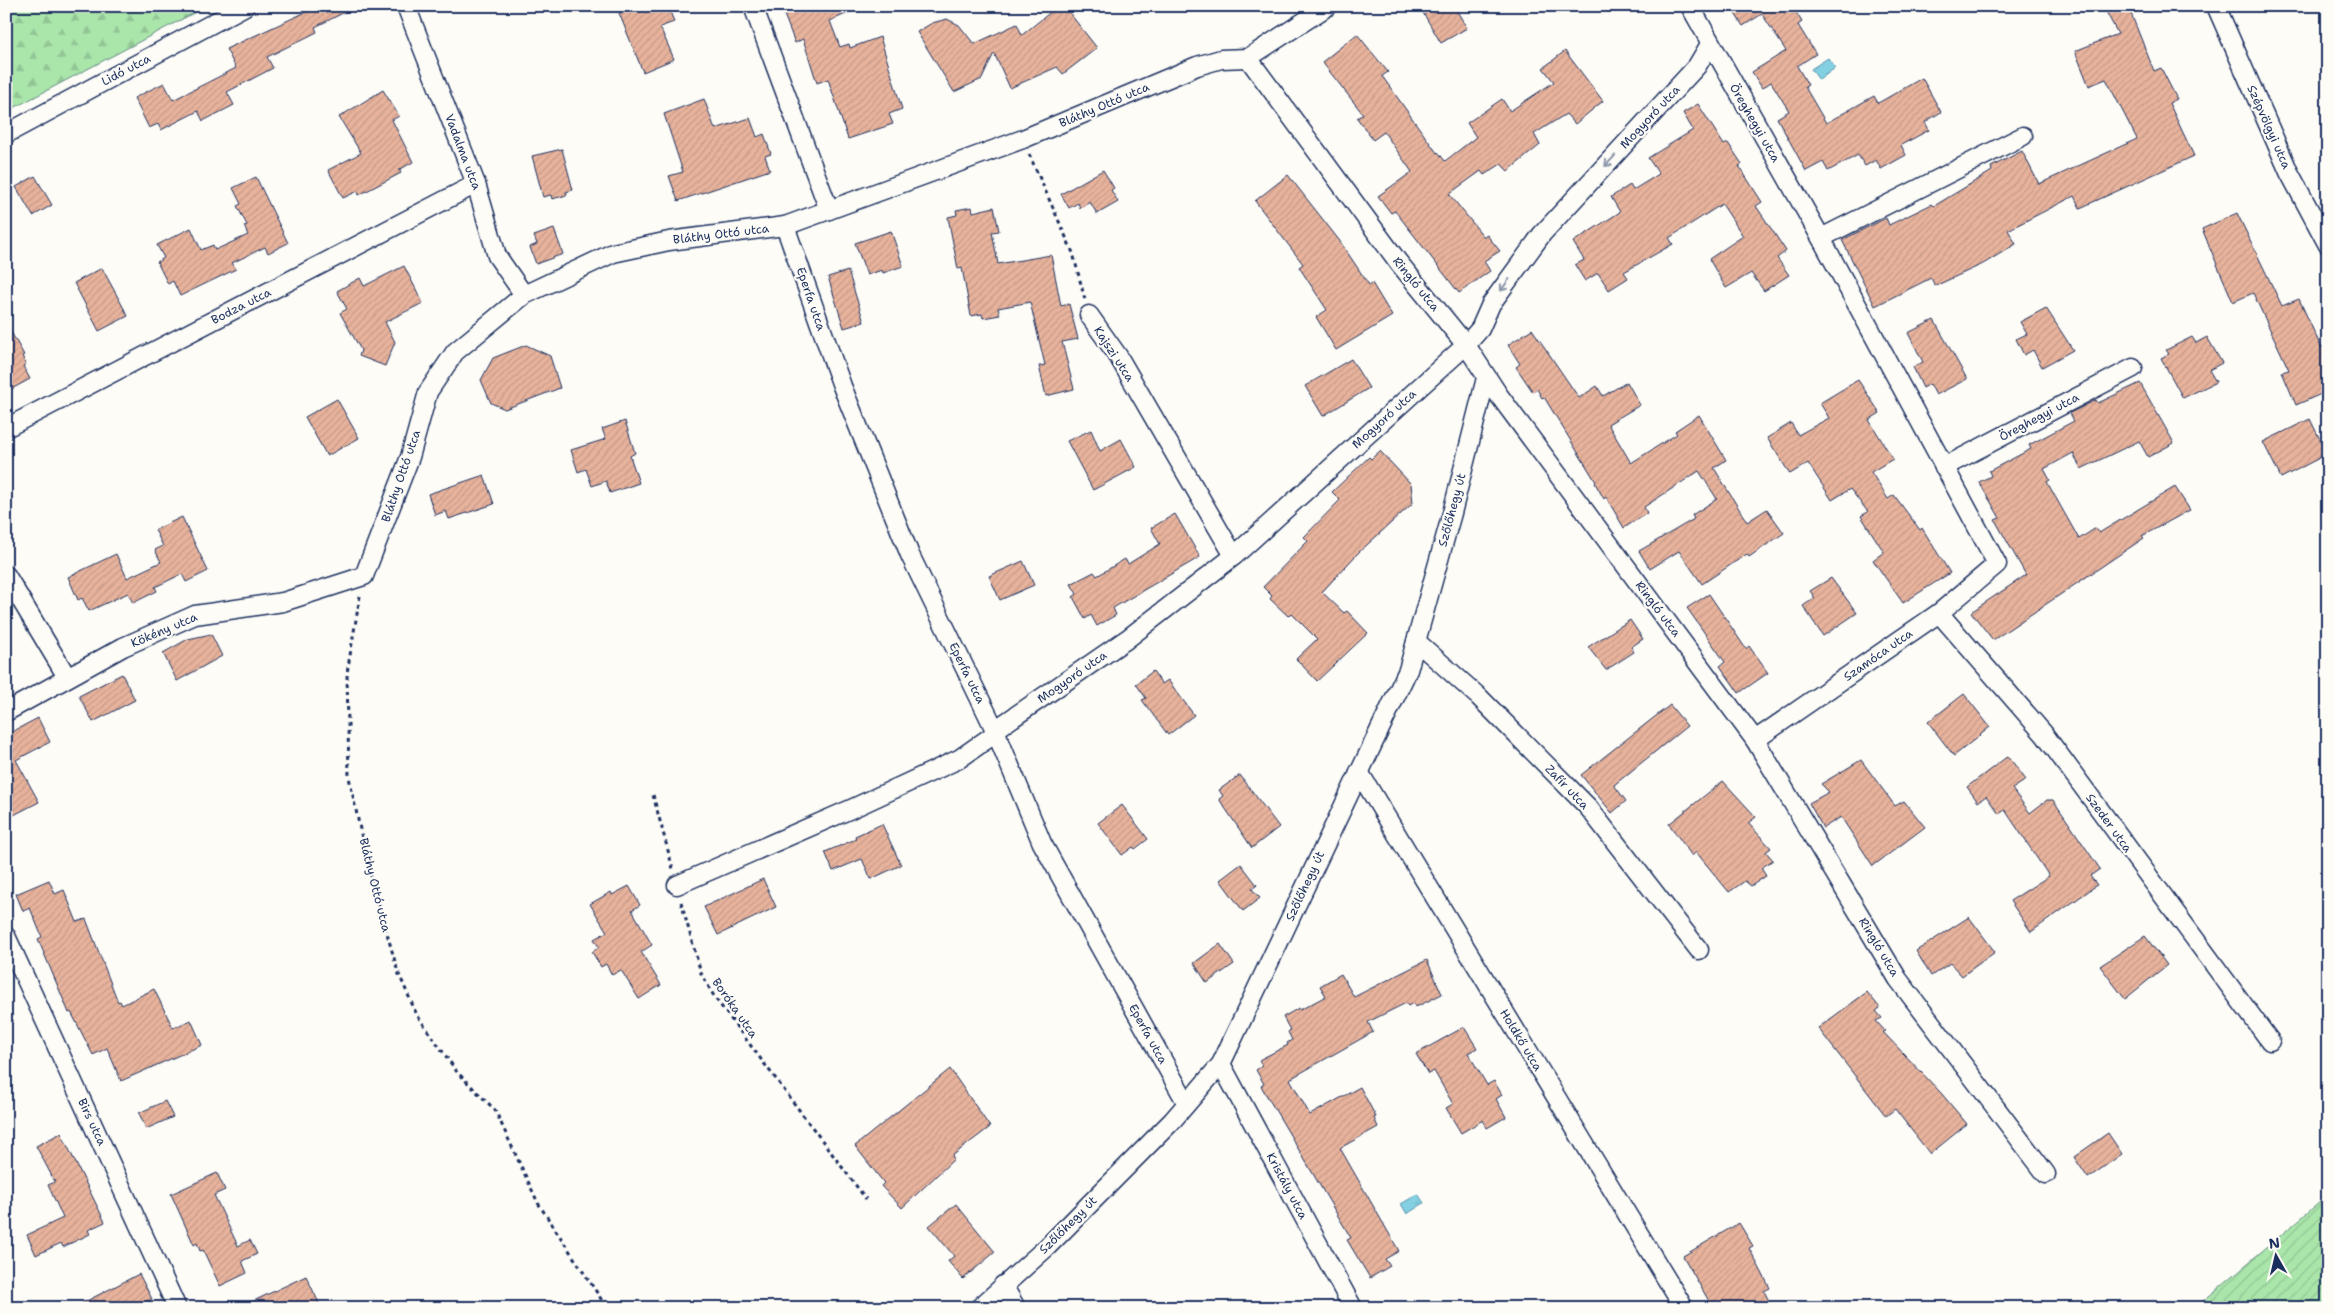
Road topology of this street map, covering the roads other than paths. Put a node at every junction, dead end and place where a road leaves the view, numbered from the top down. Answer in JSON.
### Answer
{"nodes":[{"id":1,"x":245,"y":6,"type":"edge"},
{"id":2,"x":406,"y":6,"type":"edge"},
{"id":3,"x":753,"y":6,"type":"edge"},
{"id":4,"x":1328,"y":6,"type":"edge"},
{"id":5,"x":1690,"y":6,"type":"edge"},
{"id":6,"x":2216,"y":6,"type":"edge"},
{"id":7,"x":1710,"y":44,"type":"junction"},
{"id":8,"x":1248,"y":58,"type":"junction"},
{"id":9,"x":6,"y":134,"type":"edge"},
{"id":10,"x":2023,"y":136,"type":"dead end"},
{"id":11,"x":476,"y":184,"type":"junction"},
{"id":12,"x":829,"y":210,"type":"junction"},
{"id":13,"x":786,"y":226,"type":"junction"},
{"id":14,"x":1821,"y":238,"type":"junction"},
{"id":15,"x":2328,"y":245,"type":"edge"},
{"id":16,"x":524,"y":295,"type":"junction"},
{"id":17,"x":1089,"y":315,"type":"road end"},
{"id":18,"x":1466,"y":344,"type":"junction"},
{"id":19,"x":2134,"y":368,"type":"dead end"},
{"id":20,"x":1486,"y":378,"type":"junction"},
{"id":21,"x":6,"y":428,"type":"edge"},
{"id":22,"x":1944,"y":467,"type":"junction"},
{"id":23,"x":1234,"y":556,"type":"junction"},
{"id":24,"x":1997,"y":564,"type":"joint"},
{"id":25,"x":6,"y":575,"type":"edge"},
{"id":26,"x":364,"y":576,"type":"joint"},
{"id":27,"x":1939,"y":613,"type":"junction"},
{"id":28,"x":1416,"y":641,"type":"junction"},
{"id":29,"x":67,"y":677,"type":"junction"},
{"id":30,"x":6,"y":712,"type":"edge"},
{"id":31,"x":996,"y":732,"type":"junction"},
{"id":32,"x":1755,"y":740,"type":"junction"},
{"id":33,"x":1359,"y":772,"type":"junction"},
{"id":34,"x":677,"y":885,"type":"road end"},
{"id":35,"x":6,"y":936,"type":"edge"},
{"id":36,"x":1699,"y":950,"type":"dead end"},
{"id":37,"x":2270,"y":1041,"type":"dead end"},
{"id":38,"x":1221,"y":1064,"type":"junction"},
{"id":39,"x":1186,"y":1102,"type":"junction"},
{"id":40,"x":2046,"y":1174,"type":"dead end"},
{"id":41,"x":1004,"y":1285,"type":"junction"},
{"id":42,"x":177,"y":1308,"type":"edge"},
{"id":43,"x":979,"y":1308,"type":"edge"},
{"id":44,"x":1016,"y":1308,"type":"edge"},
{"id":45,"x":1353,"y":1308,"type":"edge"},
{"id":46,"x":1684,"y":1308,"type":"edge"}],
"edges":[{"from":1,"to":9,"type":"street","name":"Lidó utca"},
{"from":2,"to":11,"type":"street","name":"Vadalma utca"},
{"from":3,"to":12,"type":"street"},
{"from":4,"to":8,"type":"street"},
{"from":5,"to":7,"type":"street","name":"Öreghegyi utca"},
{"from":6,"to":15,"type":"street","name":"Szépvölgyi utca"},
{"from":7,"to":14,"type":"street","name":"Öreghegyi utca"},
{"from":7,"to":18,"type":"street","name":"Mogyoró utca","one_way":true},
{"from":8,"to":12,"type":"street","name":"Bláthy Ottó utca"},
{"from":8,"to":18,"type":"street","name":"Ringló utca"},
{"from":10,"to":14,"type":"street"},
{"from":11,"to":16,"type":"street","name":"Vadalma utca"},
{"from":11,"to":21,"type":"street","name":"Bodza utca"},
{"from":12,"to":13,"type":"street","name":"Bláthy Ottó utca"},
{"from":13,"to":16,"type":"street","name":"Bláthy Ottó utca"},
{"from":13,"to":31,"type":"street","name":"Eperfa utca"},
{"from":14,"to":22,"type":"street","name":"Öreghegyi utca"},
{"from":16,"to":26,"type":"street","name":"Bláthy Ottó utca"},
{"from":17,"to":23,"type":"street","name":"Kajszi utca"},
{"from":18,"to":20,"type":"street","name":"Ringló utca"},
{"from":18,"to":23,"type":"street","name":"Mogyoró utca"},
{"from":19,"to":22,"type":"street","name":"Öreghegyi utca"},
{"from":20,"to":28,"type":"street","name":"Szőlőhegy út"},
{"from":20,"to":32,"type":"street","name":"Ringló utca"},
{"from":22,"to":24,"type":"street","name":"Öreghegyi utca"},
{"from":23,"to":31,"type":"street","name":"Mogyoró utca"},
{"from":24,"to":27,"type":"street","name":"Szamóca utca"},
{"from":25,"to":29,"type":"street"},
{"from":26,"to":29,"type":"street","name":"Kökény utca"},
{"from":27,"to":32,"type":"street","name":"Szamóca utca"},
{"from":27,"to":37,"type":"street","name":"Szeder utca"},
{"from":28,"to":33,"type":"street","name":"Szőlőhegy út"},
{"from":28,"to":36,"type":"street","name":"Zafír utca"},
{"from":29,"to":30,"type":"street","name":"Kökény utca"},
{"from":31,"to":34,"type":"street","name":"Mogyoró utca"},
{"from":31,"to":39,"type":"street","name":"Eperfa utca"},
{"from":32,"to":40,"type":"street","name":"Ringló utca"},
{"from":33,"to":38,"type":"street","name":"Szőlőhegy út"},
{"from":33,"to":46,"type":"street","name":"Holdkő utca"},
{"from":35,"to":42,"type":"street","name":"Birs utca"},
{"from":38,"to":39,"type":"street","name":"Szőlőhegy út"},
{"from":38,"to":45,"type":"street","name":"Kristály utca"},
{"from":39,"to":41,"type":"street","name":"Szőlőhegy út"},
{"from":41,"to":43,"type":"street","name":"Szőlőhegy út"},
{"from":41,"to":44,"type":"street"}]}
